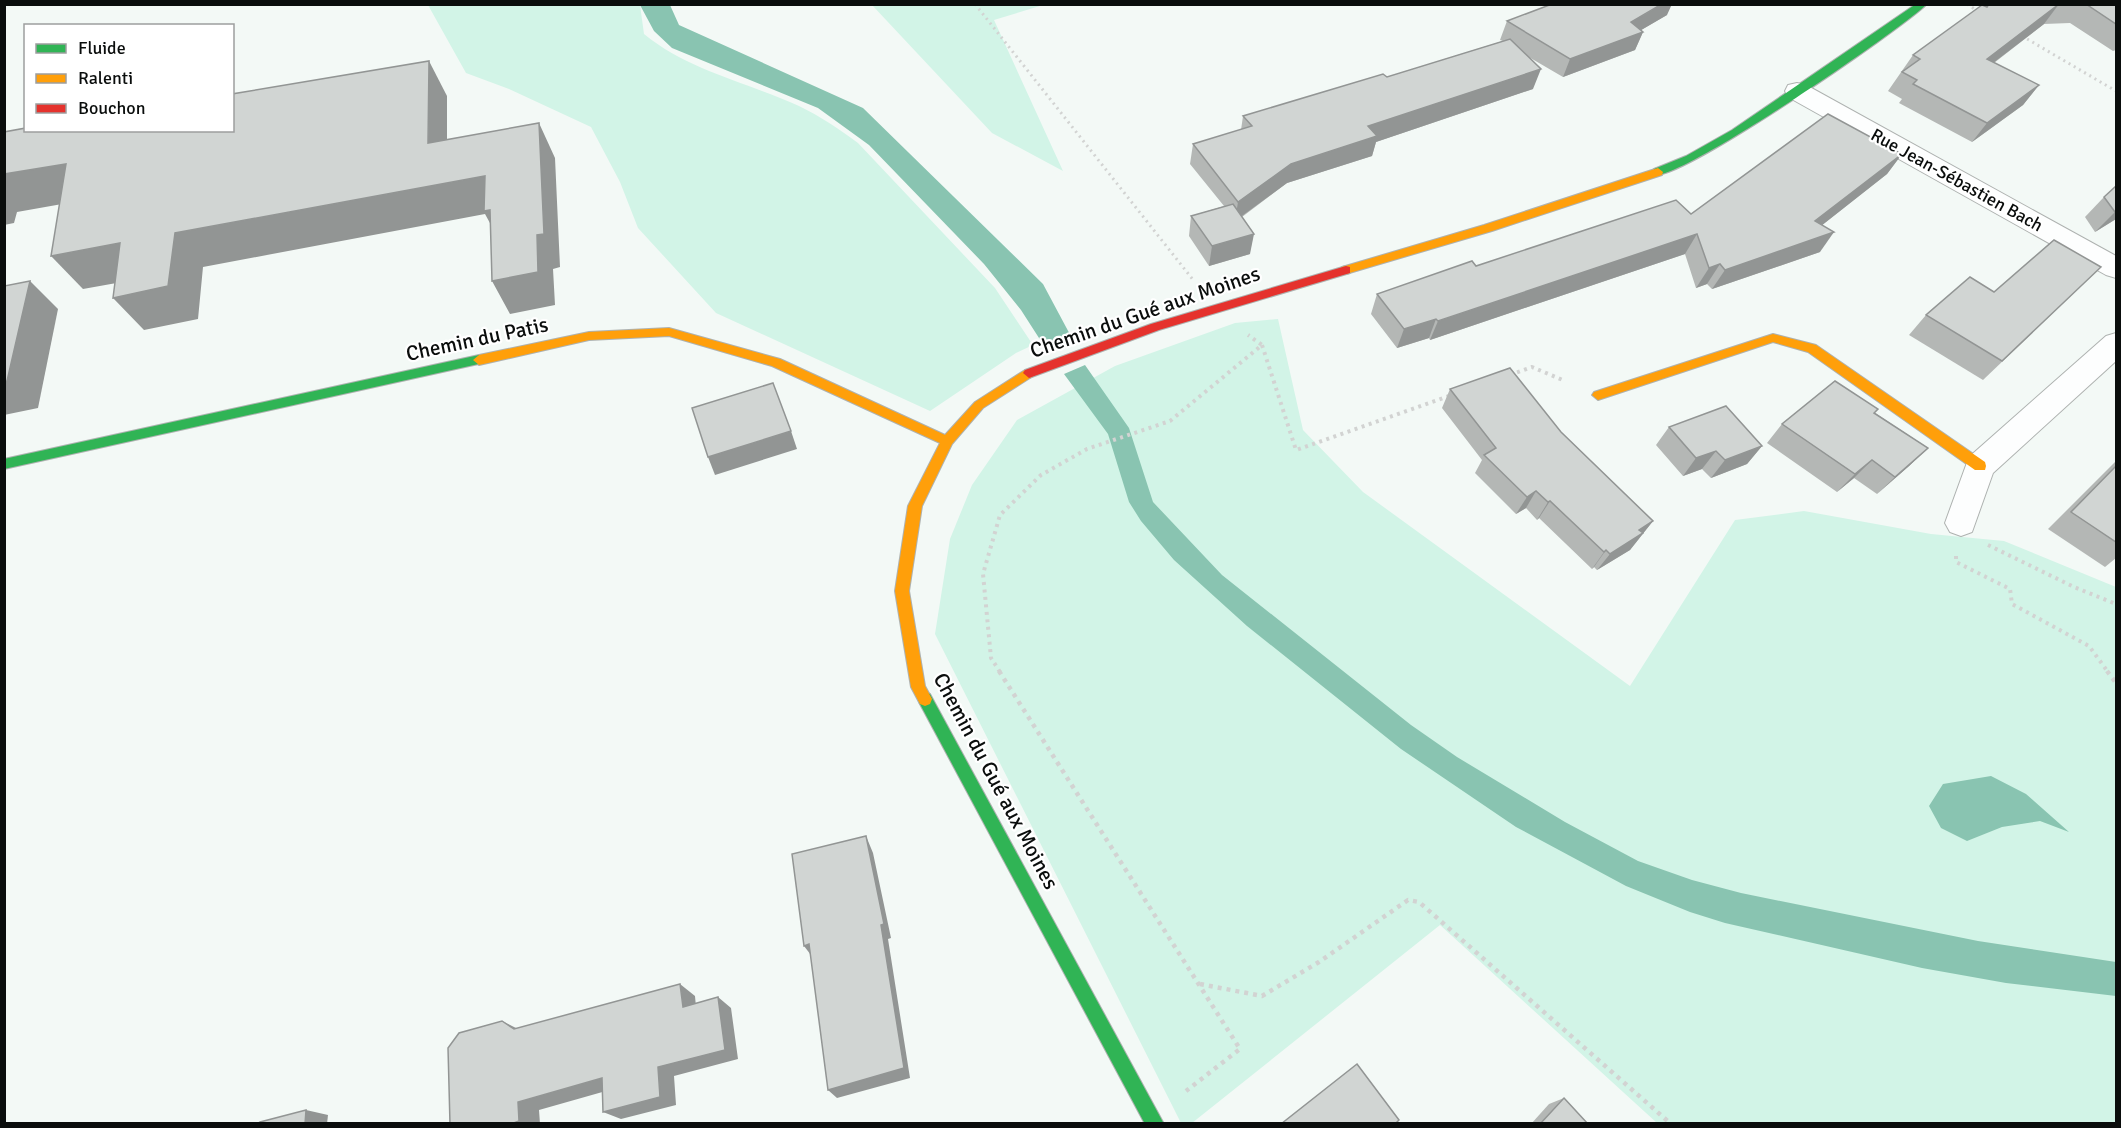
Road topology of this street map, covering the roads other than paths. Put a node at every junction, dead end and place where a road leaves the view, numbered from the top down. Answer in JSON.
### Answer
{"nodes":[{"id":1,"x":1923,"y":4,"type":"edge"},
{"id":2,"x":1797,"y":91,"type":"junction"},
{"id":3,"x":2116,"y":268,"type":"edge"},
{"id":4,"x":2116,"y":344,"type":"edge"},
{"id":5,"x":1598,"y":395,"type":"road end"},
{"id":6,"x":947,"y":441,"type":"junction"},
{"id":7,"x":4,"y":464,"type":"edge"},
{"id":8,"x":1980,"y":466,"type":"junction"},
{"id":9,"x":1961,"y":523,"type":"road end"},
{"id":10,"x":1146,"y":1121,"type":"edge"}],
"edges":[{"from":1,"to":2,"type":"street","name":"Chemin du Gué aux Moines"},
{"from":2,"to":3,"type":"street","name":"Rue Jean-Sébastien Bach"},
{"from":2,"to":6,"type":"street","name":"Chemin du Gué aux Moines"},
{"from":4,"to":8,"type":"street"},
{"from":5,"to":8,"type":"street"},
{"from":6,"to":7,"type":"street","name":"Chemin du Patis"},
{"from":6,"to":10,"type":"street","name":"Chemin du Gué aux Moines"},
{"from":8,"to":9,"type":"street"}]}
